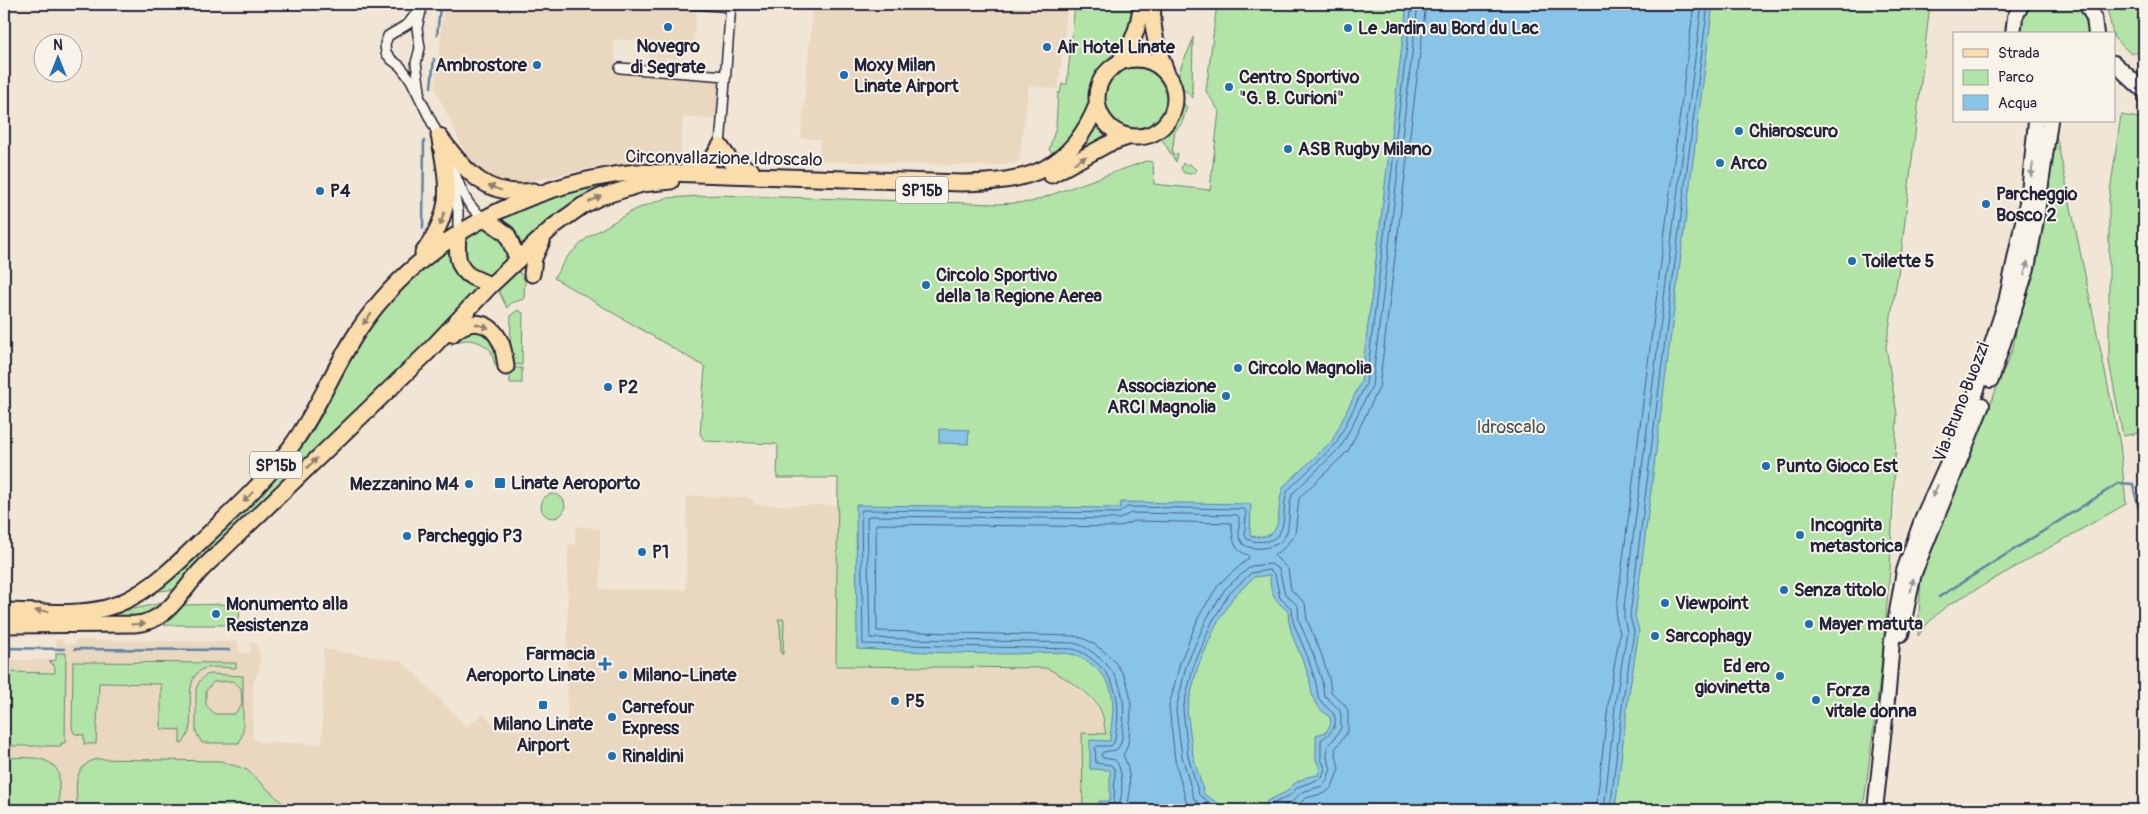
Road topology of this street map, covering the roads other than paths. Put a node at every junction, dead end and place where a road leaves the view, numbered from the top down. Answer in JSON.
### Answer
{"nodes":[{"id":1,"x":694,"y":4,"type":"edge"},
{"id":2,"x":1141,"y":4,"type":"edge"},
{"id":3,"x":1153,"y":4,"type":"edge"},
{"id":4,"x":2022,"y":4,"type":"edge"},
{"id":5,"x":2086,"y":4,"type":"edge"},
{"id":6,"x":422,"y":5,"type":"edge"},
{"id":7,"x":731,"y":5,"type":"edge"},
{"id":8,"x":400,"y":29,"type":"junction"},
{"id":9,"x":2096,"y":31,"type":"edge"},
{"id":10,"x":2013,"y":32,"type":"edge"},
{"id":11,"x":417,"y":37,"type":"junction"},
{"id":12,"x":416,"y":57,"type":"junction"},
{"id":13,"x":397,"y":63,"type":"junction"},
{"id":14,"x":1119,"y":63,"type":"junction"},
{"id":15,"x":620,"y":68,"type":"dead end"},
{"id":16,"x":2117,"y":68,"type":"edge"},
{"id":17,"x":1166,"y":73,"type":"junction"},
{"id":18,"x":726,"y":76,"type":"junction"},
{"id":19,"x":2144,"y":91,"type":"edge"},
{"id":20,"x":422,"y":100,"type":"junction"},
{"id":21,"x":1097,"y":106,"type":"junction"},
{"id":22,"x":2036,"y":122,"type":"edge"},
{"id":23,"x":2050,"y":122,"type":"edge"},
{"id":24,"x":439,"y":136,"type":"junction"},
{"id":25,"x":1128,"y":137,"type":"junction"},
{"id":26,"x":720,"y":146,"type":"junction"},
{"id":27,"x":637,"y":172,"type":"junction"},
{"id":28,"x":794,"y":178,"type":"junction"},
{"id":29,"x":577,"y":183,"type":"junction"},
{"id":30,"x":486,"y":219,"type":"junction"},
{"id":31,"x":554,"y":226,"type":"junction"},
{"id":32,"x":458,"y":234,"type":"junction"},
{"id":33,"x":518,"y":260,"type":"junction"},
{"id":34,"x":415,"y":264,"type":"junction"},
{"id":35,"x":532,"y":274,"type":"dead end"},
{"id":36,"x":490,"y":286,"type":"junction"},
{"id":37,"x":427,"y":353,"type":"junction"},
{"id":38,"x":506,"y":367,"type":"dead end"},
{"id":39,"x":206,"y":537,"type":"junction"},
{"id":40,"x":218,"y":554,"type":"junction"},
{"id":41,"x":4,"y":611,"type":"edge"},
{"id":42,"x":4,"y":625,"type":"edge"},
{"id":43,"x":1888,"y":691,"type":"junction"},
{"id":44,"x":1875,"y":810,"type":"edge"}],
"edges":[{"from":1,"to":7,"type":"street"},
{"from":2,"to":14,"type":"main road","number":"SP15b"},
{"from":3,"to":17,"type":"main road","number":"SP15b"},
{"from":4,"to":10,"type":"main road"},
{"from":5,"to":9,"type":"main road"},
{"from":6,"to":8,"type":"street"},
{"from":6,"to":11,"type":"street"},
{"from":7,"to":18,"type":"street"},
{"from":8,"to":11,"type":"street"},
{"from":8,"to":13,"type":"street"},
{"from":11,"to":12,"type":"street"},
{"from":12,"to":13,"type":"street"},
{"from":12,"to":20,"type":"street"},
{"from":13,"to":20,"type":"street"},
{"from":14,"to":17,"type":"main road"},
{"from":14,"to":21,"type":"main road","number":"SP15b"},
{"from":15,"to":18,"type":"street"},
{"from":16,"to":19,"type":"main road"},
{"from":17,"to":25,"type":"main road","number":"SP15b"},
{"from":18,"to":26,"type":"street"},
{"from":20,"to":24,"type":"street"},
{"from":21,"to":25,"type":"main road"},
{"from":21,"to":28,"type":"main road","name":"Circonvallazione Idroscalo","number":"SP15b"},
{"from":22,"to":43,"type":"main road","name":"Via Bruno Buozzi","one_way":true},
{"from":43,"to":23,"type":"main road","name":"Via Bruno Buozzi","one_way":true},
{"from":29,"to":24,"type":"main road","one_way":true},
{"from":24,"to":30,"type":"street"},
{"from":24,"to":32,"type":"street"},
{"from":24,"to":34,"type":"main road","one_way":true},
{"from":31,"to":25,"type":"main road","name":"Circonvallazione Idroscalo","number":"SP15b","one_way":true},
{"from":26,"to":27,"type":"main road"},
{"from":26,"to":28,"type":"main road"},
{"from":27,"to":28,"type":"main road","name":"Circonvallazione Idroscalo","number":"SP15b"},
{"from":27,"to":29,"type":"main road","name":"Circonvallazione Idroscalo","number":"SP15b"},
{"from":29,"to":30,"type":"main road","name":"Circonvallazione Idroscalo","number":"SP15b"},
{"from":30,"to":32,"type":"main road","name":"Circonvallazione Idroscalo","number":"SP15b"},
{"from":30,"to":33,"type":"main road"},
{"from":31,"to":33,"type":"main road","name":"Circonvallazione Idroscalo","number":"SP15b"},
{"from":31,"to":35,"type":"main road"},
{"from":32,"to":34,"type":"main road","name":"Circonvallazione Idroscalo","number":"SP15b"},
{"from":32,"to":36,"type":"main road"},
{"from":33,"to":36,"type":"main road","name":"Circonvallazione Idroscalo","number":"SP15b"},
{"from":34,"to":39,"type":"main road","name":"Circonvallazione Idroscalo","number":"SP15b","one_way":true},
{"from":36,"to":37,"type":"main road","name":"Circonvallazione Idroscalo","number":"SP15b"},
{"from":37,"to":38,"type":"main road","one_way":true},
{"from":40,"to":37,"type":"main road","name":"Circonvallazione Idroscalo","number":"SP15b","one_way":true},
{"from":39,"to":40,"type":"main road"},
{"from":39,"to":41,"type":"main road","name":"Circonvallazione Idroscalo","number":"SP15b","one_way":true},
{"from":42,"to":40,"type":"main road","name":"Circonvallazione Idroscalo","number":"SP15b","one_way":true},
{"from":43,"to":44,"type":"main road","name":"Via Bruno Buozzi"}]}
